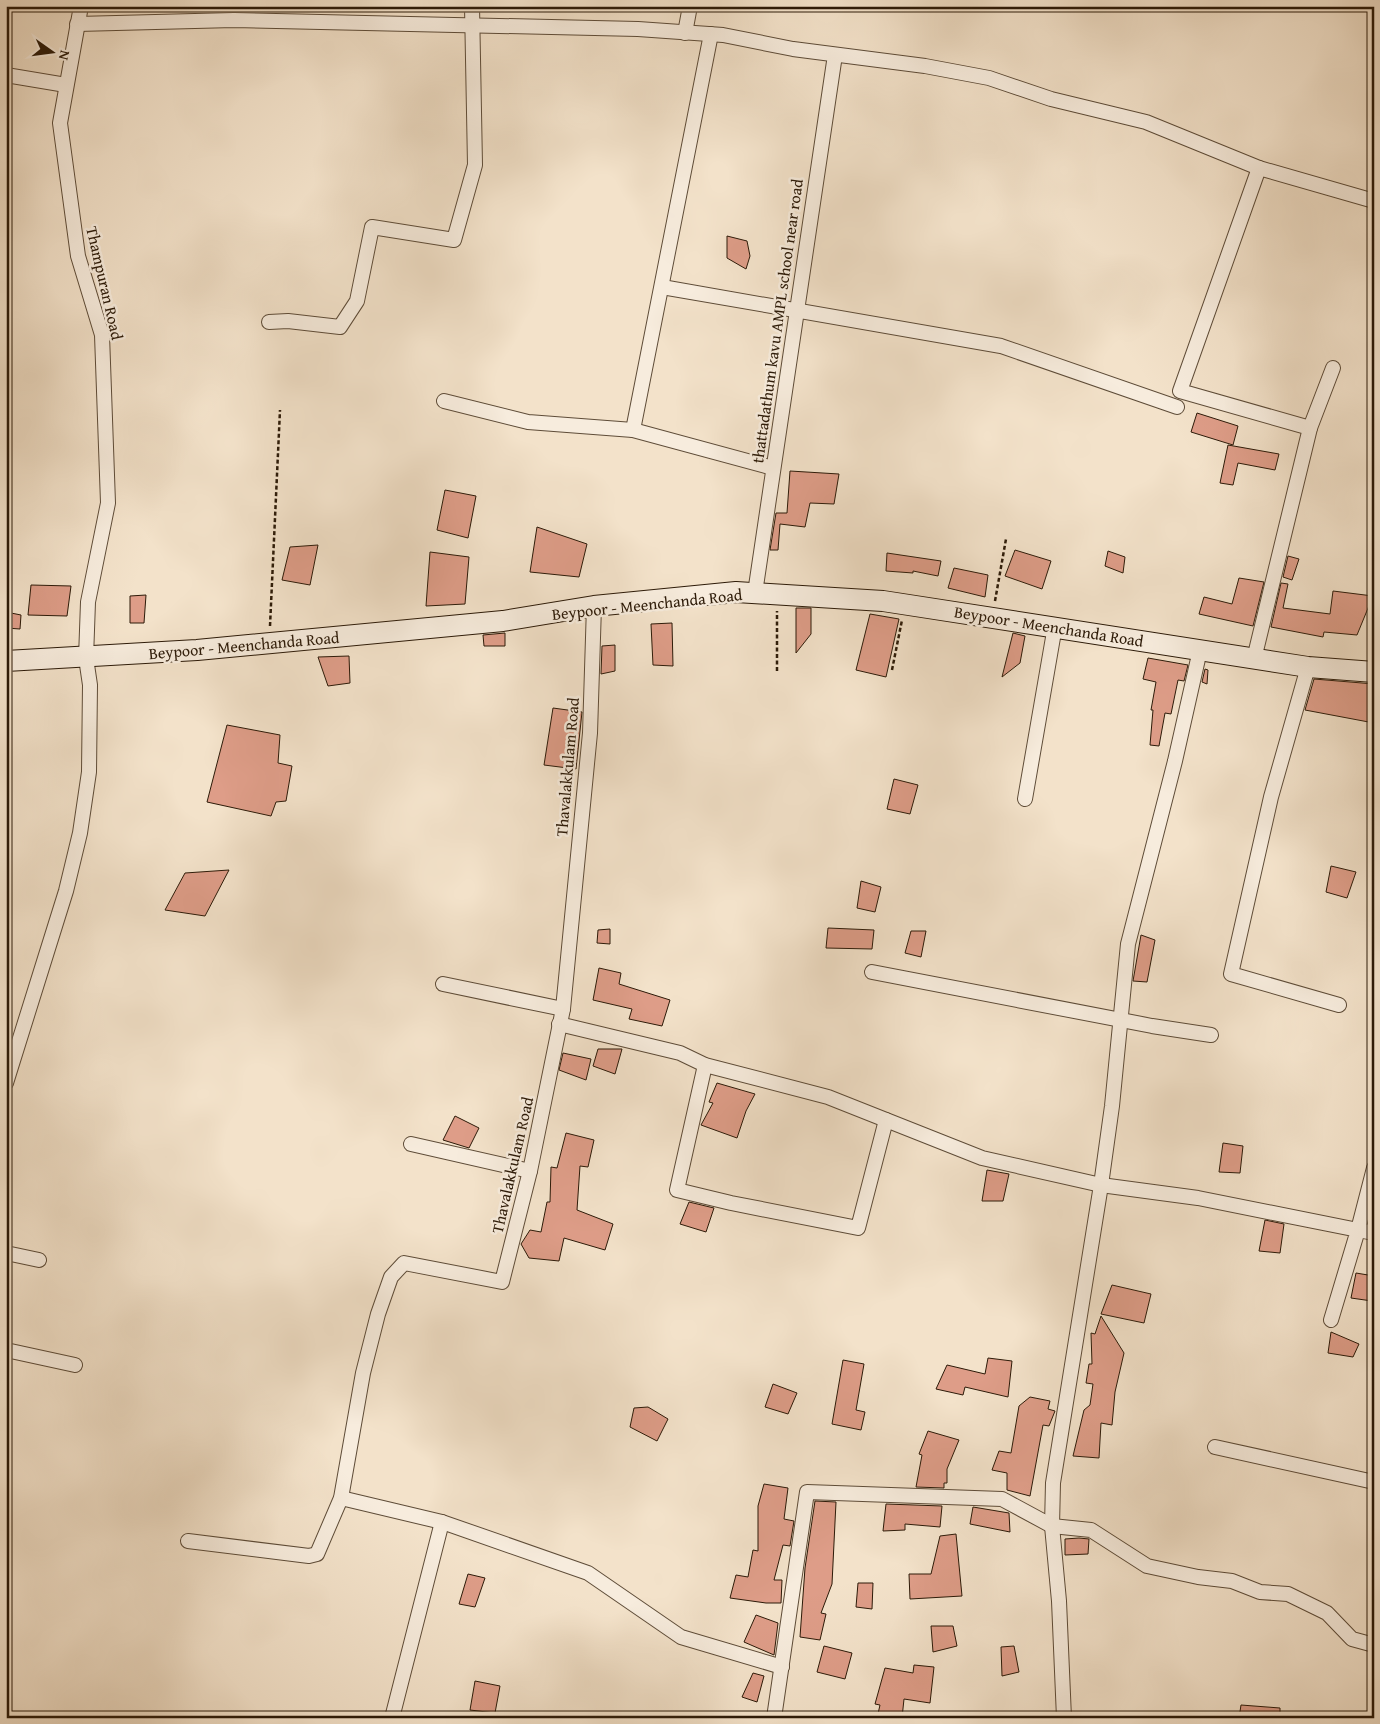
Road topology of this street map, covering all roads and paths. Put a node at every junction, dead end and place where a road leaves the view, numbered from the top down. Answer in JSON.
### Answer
{"nodes":[{"id":1,"x":81,"y":6,"type":"edge"},
{"id":2,"x":472,"y":6,"type":"edge"},
{"id":3,"x":690,"y":6,"type":"edge"},
{"id":4,"x":77,"y":24,"type":"junction"},
{"id":5,"x":473,"y":26,"type":"junction"},
{"id":6,"x":685,"y":33,"type":"junction"},
{"id":7,"x":711,"y":34,"type":"junction"},
{"id":8,"x":835,"y":55,"type":"junction"},
{"id":9,"x":6,"y":75,"type":"edge"},
{"id":10,"x":66,"y":85,"type":"junction"},
{"id":11,"x":1259,"y":168,"type":"junction"},
{"id":12,"x":1374,"y":201,"type":"edge"},
{"id":13,"x":662,"y":286,"type":"junction"},
{"id":14,"x":797,"y":311,"type":"junction"},
{"id":15,"x":269,"y":322,"type":"dead end"},
{"id":16,"x":1333,"y":368,"type":"dead end"},
{"id":17,"x":444,"y":401,"type":"dead end"},
{"id":18,"x":1177,"y":407,"type":"dead end"},
{"id":19,"x":280,"y":410,"type":"dead end"},
{"id":20,"x":1310,"y":428,"type":"junction"},
{"id":21,"x":633,"y":430,"type":"junction"},
{"id":22,"x":773,"y":468,"type":"junction"},
{"id":23,"x":1006,"y":539,"type":"dead end"},
{"id":24,"x":755,"y":593,"type":"junction"},
{"id":25,"x":778,"y":594,"type":"junction"},
{"id":26,"x":905,"y":604,"type":"junction"},
{"id":27,"x":594,"y":606,"type":"junction"},
{"id":28,"x":992,"y":617,"type":"junction"},
{"id":29,"x":1056,"y":626,"type":"junction"},
{"id":30,"x":269,"y":643,"type":"junction"},
{"id":31,"x":1200,"y":650,"type":"junction"},
{"id":32,"x":86,"y":658,"type":"junction"},
{"id":33,"x":1254,"y":659,"type":"junction"},
{"id":34,"x":6,"y":661,"type":"edge"},
{"id":35,"x":1308,"y":667,"type":"junction"},
{"id":36,"x":777,"y":670,"type":"dead end"},
{"id":37,"x":892,"y":670,"type":"dead end"},
{"id":38,"x":1374,"y":672,"type":"edge"},
{"id":39,"x":1025,"y":800,"type":"dead end"},
{"id":40,"x":872,"y":972,"type":"dead end"},
{"id":41,"x":443,"y":984,"type":"dead end"},
{"id":42,"x":1339,"y":1005,"type":"dead end"},
{"id":43,"x":563,"y":1009,"type":"junction"},
{"id":44,"x":1121,"y":1020,"type":"junction"},
{"id":45,"x":559,"y":1024,"type":"junction"},
{"id":46,"x":1211,"y":1036,"type":"dead end"},
{"id":47,"x":705,"y":1065,"type":"junction"},
{"id":48,"x":6,"y":1083,"type":"edge"},
{"id":49,"x":886,"y":1120,"type":"junction"},
{"id":50,"x":411,"y":1144,"type":"dead end"},
{"id":51,"x":1374,"y":1168,"type":"edge"},
{"id":52,"x":530,"y":1171,"type":"junction"},
{"id":53,"x":1101,"y":1185,"type":"junction"},
{"id":54,"x":1358,"y":1230,"type":"junction"},
{"id":55,"x":1374,"y":1233,"type":"edge"},
{"id":56,"x":6,"y":1253,"type":"edge"},
{"id":57,"x":39,"y":1260,"type":"dead end"},
{"id":58,"x":1331,"y":1320,"type":"dead end"},
{"id":59,"x":6,"y":1350,"type":"edge"},
{"id":60,"x":75,"y":1365,"type":"dead end"},
{"id":61,"x":1215,"y":1446,"type":"dead end"},
{"id":62,"x":1374,"y":1482,"type":"edge"},
{"id":63,"x":341,"y":1498,"type":"junction"},
{"id":64,"x":442,"y":1522,"type":"junction"},
{"id":65,"x":1052,"y":1526,"type":"junction"},
{"id":66,"x":188,"y":1541,"type":"dead end"},
{"id":67,"x":1374,"y":1645,"type":"edge"},
{"id":68,"x":782,"y":1667,"type":"junction"},
{"id":69,"x":392,"y":1718,"type":"edge"},
{"id":70,"x":774,"y":1718,"type":"edge"},
{"id":71,"x":1064,"y":1718,"type":"edge"}],
"edges":[{"from":1,"to":4,"type":"street","name":"Thampuran Road"},
{"from":2,"to":5,"type":"street"},
{"from":3,"to":6,"type":"street"},
{"from":4,"to":5,"type":"street"},
{"from":4,"to":10,"type":"street","name":"Thampuran Road"},
{"from":5,"to":6,"type":"street"},
{"from":5,"to":15,"type":"street"},
{"from":6,"to":7,"type":"street"},
{"from":7,"to":8,"type":"street"},
{"from":7,"to":13,"type":"street"},
{"from":8,"to":11,"type":"street"},
{"from":8,"to":14,"type":"street","name":"thattadathum kavu AMPL school near road"},
{"from":9,"to":10,"type":"street"},
{"from":10,"to":32,"type":"street","name":"Thampuran Road"},
{"from":11,"to":12,"type":"street"},
{"from":11,"to":20,"type":"street"},
{"from":13,"to":14,"type":"street"},
{"from":13,"to":21,"type":"street"},
{"from":14,"to":18,"type":"street"},
{"from":14,"to":22,"type":"street","name":"thattadathum kavu AMPL school near road"},
{"from":16,"to":20,"type":"street"},
{"from":17,"to":21,"type":"street"},
{"from":19,"to":30,"type":"path"},
{"from":20,"to":33,"type":"street"},
{"from":21,"to":22,"type":"street"},
{"from":22,"to":24,"type":"street","name":"thattadathum kavu AMPL school near road"},
{"from":23,"to":28,"type":"path"},
{"from":24,"to":25,"type":"main road","name":"Beypoor - Meenchanda Road"},
{"from":24,"to":27,"type":"main road","name":"Beypoor - Meenchanda Road"},
{"from":25,"to":26,"type":"main road","name":"Beypoor - Meenchanda Road"},
{"from":25,"to":36,"type":"path"},
{"from":26,"to":28,"type":"main road","name":"Beypoor - Meenchanda Road"},
{"from":26,"to":37,"type":"path"},
{"from":27,"to":30,"type":"main road","name":"Beypoor - Meenchanda Road"},
{"from":27,"to":43,"type":"street","name":"Thavalakkulam Road"},
{"from":28,"to":29,"type":"main road","name":"Beypoor - Meenchanda Road"},
{"from":29,"to":31,"type":"main road","name":"Beypoor - Meenchanda Road"},
{"from":29,"to":39,"type":"street"},
{"from":30,"to":32,"type":"main road","name":"Beypoor - Meenchanda Road"},
{"from":31,"to":33,"type":"main road","name":"Beypoor - Meenchanda Road"},
{"from":31,"to":44,"type":"street"},
{"from":32,"to":34,"type":"main road","name":"Beypoor - Meenchanda Road"},
{"from":32,"to":48,"type":"street","name":"Thampuran Road"},
{"from":33,"to":35,"type":"main road","name":"Beypoor - Meenchanda Road"},
{"from":35,"to":38,"type":"main road","name":"Beypoor - Meenchanda Road"},
{"from":35,"to":42,"type":"street"},
{"from":40,"to":44,"type":"street"},
{"from":41,"to":43,"type":"street"},
{"from":43,"to":45,"type":"street","name":"Thavalakkulam Road"},
{"from":44,"to":46,"type":"street"},
{"from":44,"to":53,"type":"street"},
{"from":45,"to":47,"type":"street"},
{"from":45,"to":52,"type":"street","name":"Thavalakkulam Road"},
{"from":47,"to":49,"type":"street"},
{"from":47,"to":49,"type":"street"},
{"from":49,"to":53,"type":"street"},
{"from":50,"to":52,"type":"street"},
{"from":51,"to":54,"type":"street"},
{"from":52,"to":63,"type":"street","name":"Thavalakkulam Road"},
{"from":53,"to":54,"type":"street"},
{"from":53,"to":65,"type":"street"},
{"from":54,"to":55,"type":"street"},
{"from":54,"to":58,"type":"street"},
{"from":56,"to":57,"type":"street"},
{"from":59,"to":60,"type":"street"},
{"from":61,"to":62,"type":"street"},
{"from":63,"to":64,"type":"street"},
{"from":63,"to":66,"type":"street"},
{"from":64,"to":68,"type":"street"},
{"from":64,"to":69,"type":"street"},
{"from":65,"to":67,"type":"street"},
{"from":65,"to":68,"type":"street"},
{"from":65,"to":71,"type":"street"},
{"from":68,"to":70,"type":"street"}]}
